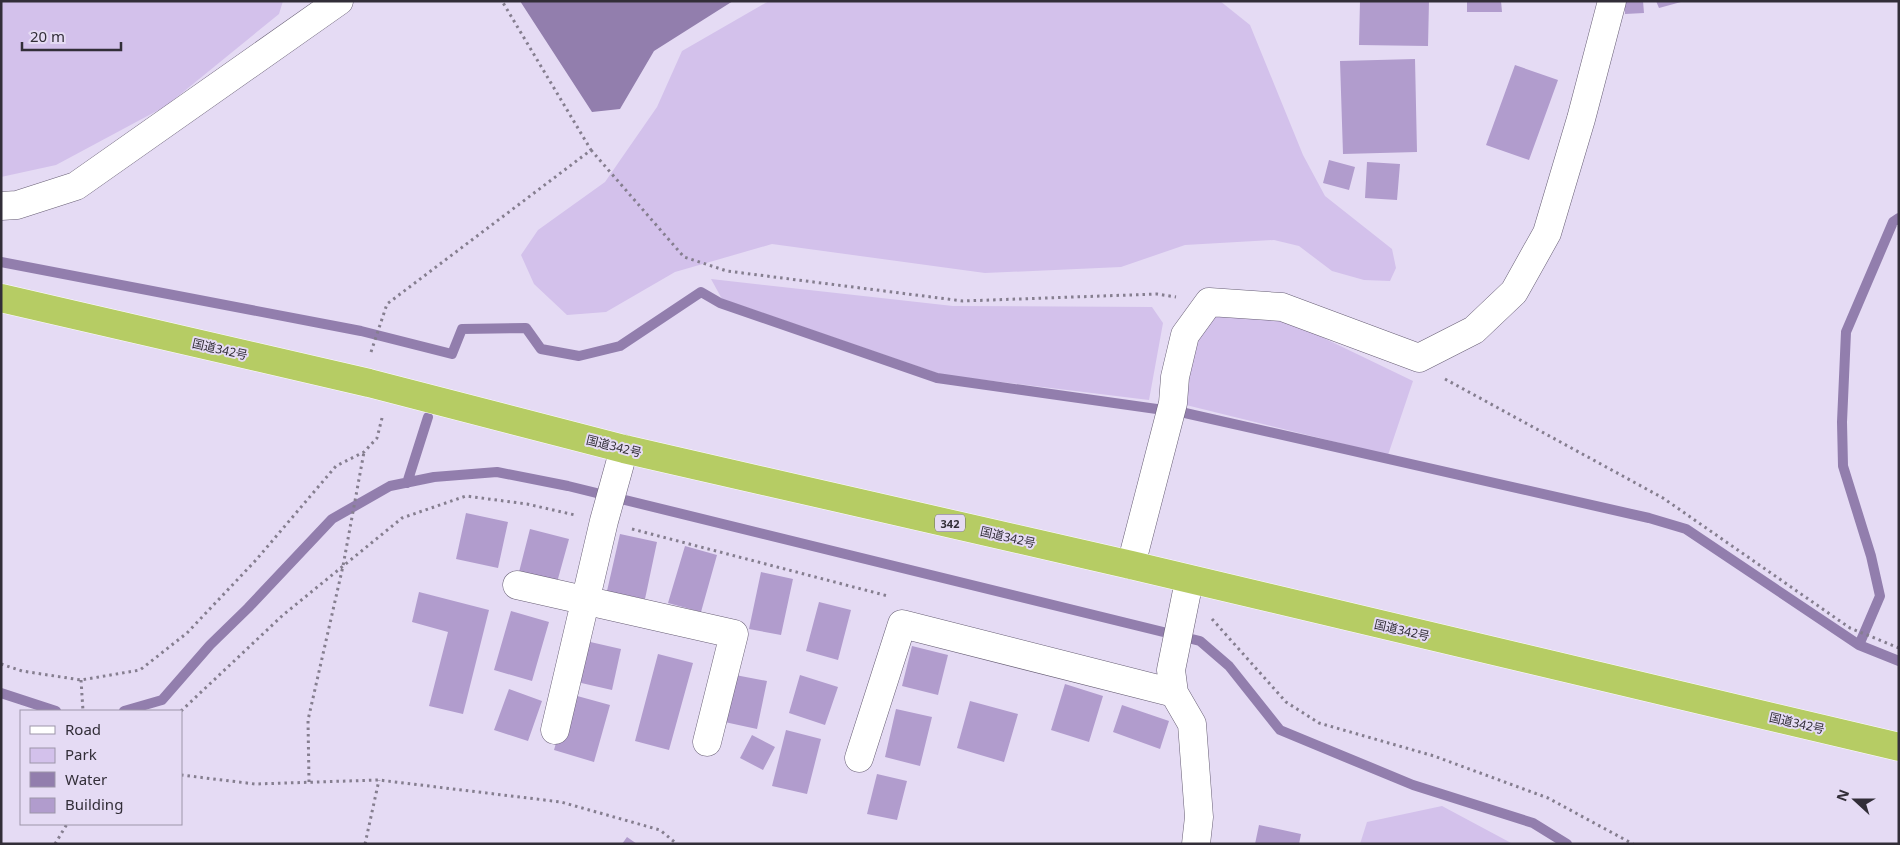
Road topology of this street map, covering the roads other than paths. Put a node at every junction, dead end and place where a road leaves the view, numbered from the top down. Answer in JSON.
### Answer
{"nodes":[{"id":1,"x":339,"y":1,"type":"edge"},
{"id":2,"x":1612,"y":1,"type":"edge"},
{"id":3,"x":1,"y":206,"type":"edge"},
{"id":4,"x":1,"y":298,"type":"edge"},
{"id":5,"x":624,"y":449,"type":"junction"},
{"id":6,"x":1132,"y":565,"type":"junction"},
{"id":7,"x":517,"y":585,"type":"dead end"},
{"id":8,"x":1187,"y":585,"type":"junction"},
{"id":9,"x":586,"y":601,"type":"junction"},
{"id":10,"x":1174,"y":693,"type":"junction"},
{"id":11,"x":555,"y":730,"type":"dead end"},
{"id":12,"x":707,"y":742,"type":"dead end"},
{"id":13,"x":1899,"y":747,"type":"edge"},
{"id":14,"x":859,"y":758,"type":"dead end"},
{"id":15,"x":1196,"y":844,"type":"edge"}],
"edges":[{"from":1,"to":3,"type":"street"},
{"from":2,"to":6,"type":"street"},
{"from":4,"to":5,"type":"highway","name":"国道342号","number":"342"},
{"from":5,"to":6,"type":"highway","name":"国道342号","number":"342"},
{"from":5,"to":9,"type":"street"},
{"from":6,"to":8,"type":"highway","name":"国道342号","number":"342"},
{"from":7,"to":9,"type":"street"},
{"from":8,"to":10,"type":"street"},
{"from":8,"to":13,"type":"highway","name":"国道342号","number":"342"},
{"from":9,"to":11,"type":"street"},
{"from":9,"to":12,"type":"street"},
{"from":10,"to":14,"type":"street"},
{"from":10,"to":15,"type":"street"}]}
